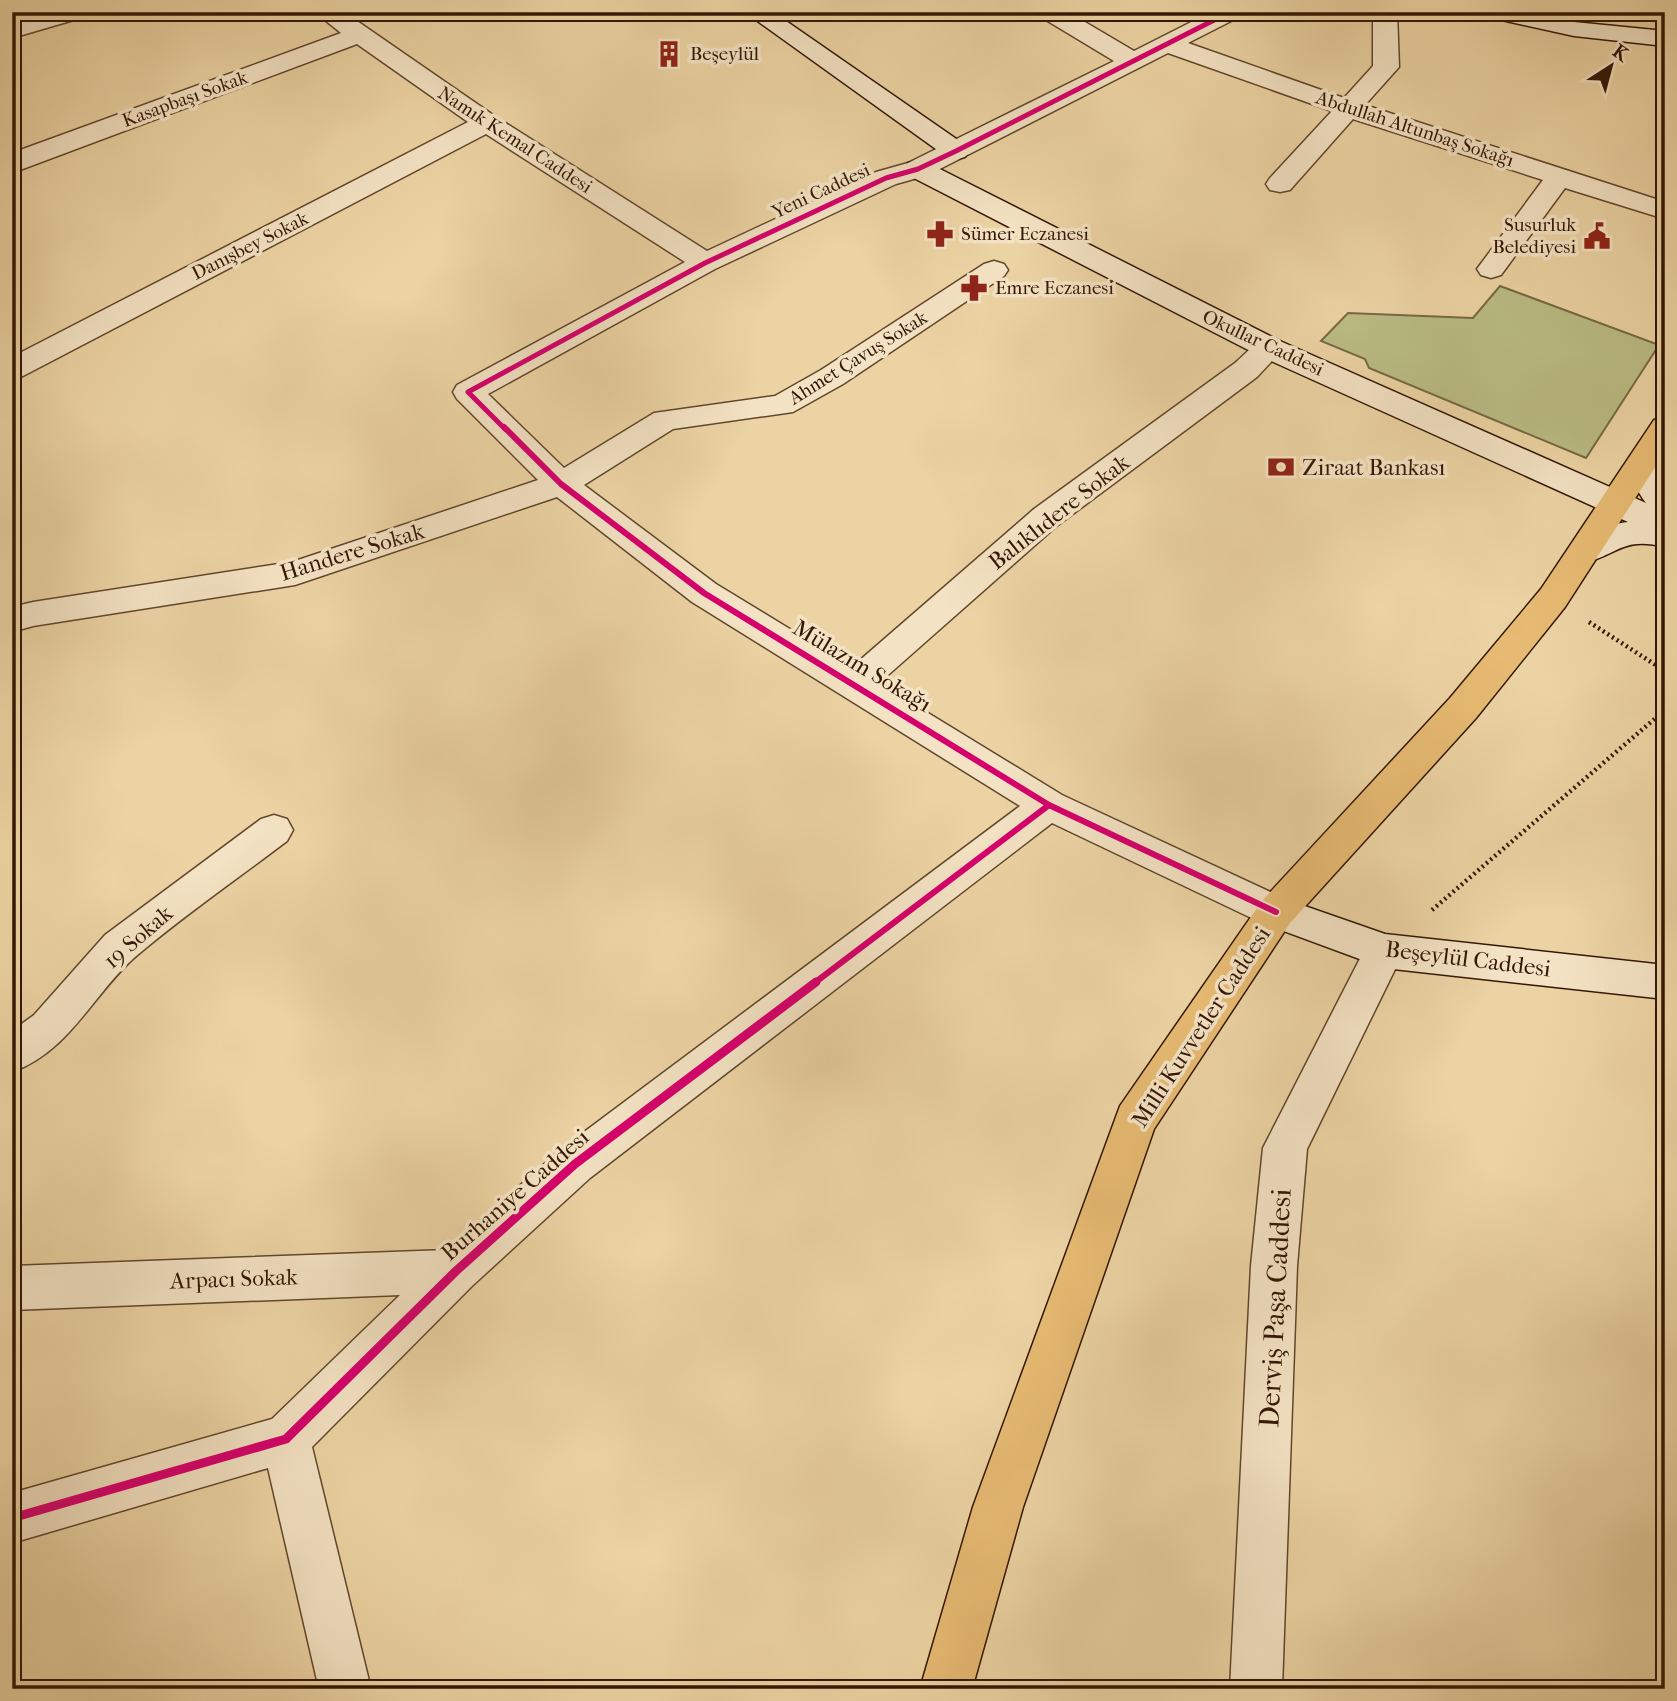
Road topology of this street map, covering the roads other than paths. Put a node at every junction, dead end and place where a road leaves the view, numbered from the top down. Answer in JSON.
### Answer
{"nodes":[{"id":1,"x":75,"y":12,"type":"edge"},
{"id":2,"x":327,"y":12,"type":"edge"},
{"id":3,"x":757,"y":12,"type":"edge"},
{"id":4,"x":1050,"y":12,"type":"edge"},
{"id":5,"x":1230,"y":12,"type":"edge"},
{"id":6,"x":1385,"y":12,"type":"edge"},
{"id":7,"x":1497,"y":12,"type":"edge"},
{"id":8,"x":12,"y":31,"type":"edge"},
{"id":9,"x":358,"y":35,"type":"junction"},
{"id":10,"x":1665,"y":39,"type":"edge"},
{"id":11,"x":1166,"y":44,"type":"junction"},
{"id":12,"x":1133,"y":61,"type":"junction"},
{"id":13,"x":1350,"y":109,"type":"junction"},
{"id":14,"x":487,"y":123,"type":"junction"},
{"id":15,"x":956,"y":151,"type":"junction"},
{"id":16,"x":12,"y":165,"type":"edge"},
{"id":17,"x":918,"y":169,"type":"junction"},
{"id":18,"x":1560,"y":176,"type":"junction"},
{"id":19,"x":1280,"y":184,"type":"dead end"},
{"id":20,"x":1665,"y":211,"type":"edge"},
{"id":21,"x":705,"y":263,"type":"junction"},
{"id":22,"x":1491,"y":269,"type":"dead end"},
{"id":23,"x":994,"y":270,"type":"dead end"},
{"id":24,"x":1269,"y":348,"type":"junction"},
{"id":25,"x":12,"y":369,"type":"edge"},
{"id":26,"x":468,"y":392,"type":"joint"},
{"id":27,"x":1665,"y":427,"type":"edge"},
{"id":28,"x":1647,"y":455,"type":"junction"},
{"id":29,"x":561,"y":484,"type":"junction"},
{"id":30,"x":1616,"y":502,"type":"junction"},
{"id":31,"x":1665,"y":505,"type":"edge"},
{"id":32,"x":1665,"y":525,"type":"edge"},
{"id":33,"x":1665,"y":536,"type":"edge"},
{"id":34,"x":1585,"y":551,"type":"junction"},
{"id":35,"x":12,"y":620,"type":"edge"},
{"id":36,"x":855,"y":684,"type":"junction"},
{"id":37,"x":1049,"y":804,"type":"junction"},
{"id":38,"x":274,"y":830,"type":"dead end"},
{"id":39,"x":1276,"y":912,"type":"junction"},
{"id":40,"x":1384,"y":951,"type":"junction"},
{"id":41,"x":1665,"y":982,"type":"edge"},
{"id":42,"x":12,"y":1054,"type":"edge"},
{"id":43,"x":456,"y":1271,"type":"junction"},
{"id":44,"x":12,"y":1288,"type":"edge"},
{"id":45,"x":286,"y":1438,"type":"junction"},
{"id":46,"x":12,"y":1518,"type":"edge"},
{"id":47,"x":345,"y":1689,"type":"edge"},
{"id":48,"x":946,"y":1689,"type":"edge"},
{"id":49,"x":1256,"y":1689,"type":"edge"}],
"edges":[{"from":1,"to":8,"type":"street"},
{"from":2,"to":9,"type":"street","name":"Namık Kemal Caddesi"},
{"from":3,"to":15,"type":"street"},
{"from":4,"to":12,"type":"street"},
{"from":5,"to":11,"type":"street","name":"Yeni Caddesi"},
{"from":6,"to":13,"type":"street"},
{"from":7,"to":10,"type":"street"},
{"from":9,"to":14,"type":"street","name":"Namık Kemal Caddesi"},
{"from":9,"to":16,"type":"street","name":"Kasapbaşı Sokak"},
{"from":11,"to":12,"type":"street","name":"Yeni Caddesi"},
{"from":11,"to":13,"type":"street","name":"Abdullah Altunbaş Sokağı"},
{"from":12,"to":15,"type":"street","name":"Yeni Caddesi"},
{"from":13,"to":18,"type":"street","name":"Abdullah Altunbaş Sokağı"},
{"from":13,"to":19,"type":"street"},
{"from":14,"to":21,"type":"street","name":"Namık Kemal Caddesi"},
{"from":14,"to":25,"type":"street","name":"Danışbey Sokak"},
{"from":15,"to":17,"type":"street","name":"Yeni Caddesi"},
{"from":17,"to":21,"type":"street","name":"Yeni Caddesi"},
{"from":17,"to":24,"type":"street","name":"Okullar Caddesi"},
{"from":18,"to":20,"type":"street","name":"Abdullah Altunbaş Sokağı"},
{"from":18,"to":22,"type":"street"},
{"from":21,"to":26,"type":"street","name":"Yeni Caddesi"},
{"from":23,"to":29,"type":"street","name":"Ahmet Çavuş Sokak"},
{"from":24,"to":30,"type":"street","name":"Okullar Caddesi"},
{"from":24,"to":36,"type":"street","name":"Balıklıdere Sokak"},
{"from":26,"to":29,"type":"street","name":"Mülazım Sokağı"},
{"from":27,"to":28,"type":"main road","name":"Milli Kuvvetler Caddesi"},
{"from":28,"to":30,"type":"main road","name":"Milli Kuvvetler Caddesi"},
{"from":28,"to":31,"type":"street"},
{"from":29,"to":35,"type":"street","name":"Handere Sokak"},
{"from":29,"to":36,"type":"street","name":"Mülazım Sokağı"},
{"from":30,"to":32,"type":"street","name":"Okullar Caddesi"},
{"from":30,"to":34,"type":"main road","name":"Milli Kuvvetler Caddesi"},
{"from":33,"to":34,"type":"street"},
{"from":34,"to":39,"type":"main road","name":"Milli Kuvvetler Caddesi"},
{"from":36,"to":37,"type":"street","name":"Mülazım Sokağı"},
{"from":37,"to":39,"type":"street","name":"Mülazım Sokağı"},
{"from":37,"to":43,"type":"street","name":"Burhaniye Caddesi"},
{"from":38,"to":42,"type":"street","name":"19 Sokak"},
{"from":39,"to":40,"type":"street","name":"Beşeylül Caddesi"},
{"from":39,"to":48,"type":"main road","name":"Milli Kuvvetler Caddesi"},
{"from":40,"to":41,"type":"street","name":"Beşeylül Caddesi"},
{"from":40,"to":49,"type":"street","name":"Derviş Paşa Caddesi"},
{"from":43,"to":44,"type":"street","name":"Arpacı Sokak"},
{"from":43,"to":45,"type":"street","name":"Burhaniye Caddesi"},
{"from":45,"to":46,"type":"street","name":"Burhaniye Caddesi"},
{"from":45,"to":47,"type":"street"}]}
